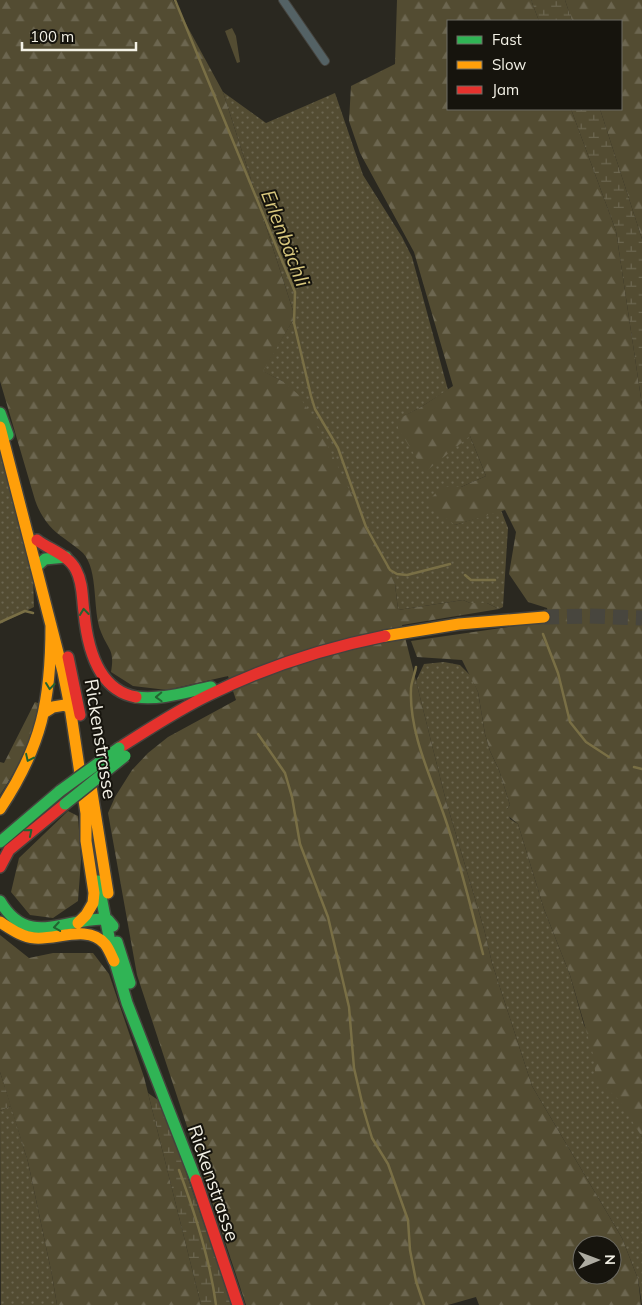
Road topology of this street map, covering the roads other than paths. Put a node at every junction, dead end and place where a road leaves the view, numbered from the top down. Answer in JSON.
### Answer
{"nodes":[{"id":1,"x":283,"y":0,"type":"edge"},
{"id":2,"x":326,"y":60,"type":"dead end"},
{"id":3,"x":0,"y":413,"type":"edge"},
{"id":4,"x":0,"y":427,"type":"edge"},
{"id":5,"x":37,"y":540,"type":"junction"},
{"id":6,"x":66,"y":558,"type":"junction"},
{"id":7,"x":39,"y":564,"type":"junction"},
{"id":8,"x":544,"y":617,"type":"tunnel mouth"},
{"id":9,"x":51,"y":625,"type":"junction"},
{"id":10,"x":231,"y":684,"type":"junction"},
{"id":11,"x":75,"y":710,"type":"junction"},
{"id":12,"x":45,"y":712,"type":"junction"},
{"id":13,"x":122,"y":752,"type":"junction"},
{"id":14,"x":0,"y":809,"type":"edge"},
{"id":15,"x":86,"y":812,"type":"junction"},
{"id":16,"x":0,"y":842,"type":"edge"},
{"id":17,"x":0,"y":867,"type":"edge"},
{"id":18,"x":0,"y":901,"type":"edge"},
{"id":19,"x":109,"y":920,"type":"junction"},
{"id":20,"x":0,"y":922,"type":"edge"},
{"id":21,"x":78,"y":922,"type":"junction"},
{"id":22,"x":71,"y":935,"type":"junction"},
{"id":23,"x":114,"y":961,"type":"junction"},
{"id":24,"x":156,"y":1074,"type":"junction"},
{"id":25,"x":238,"y":1305,"type":"edge"}],
"edges":[{"from":1,"to":2,"type":"street"},
{"from":3,"to":5,"type":"main road","name":"Rickenstrasse"},
{"from":4,"to":7,"type":"main road","name":"Rickenstrasse"},
{"from":5,"to":6,"type":"main road"},
{"from":5,"to":7,"type":"main road","name":"Rickenstrasse"},
{"from":6,"to":7,"type":"main road"},
{"from":10,"to":6,"type":"main road","one_way":true},
{"from":7,"to":9,"type":"main road","name":"Rickenstrasse"},
{"from":7,"to":11,"type":"main road","name":"Rickenstrasse"},
{"from":8,"to":10,"type":"main road"},
{"from":9,"to":11,"type":"main road","name":"Rickenstrasse"},
{"from":9,"to":12,"type":"main road","one_way":true},
{"from":10,"to":13,"type":"main road"},
{"from":11,"to":12,"type":"main road"},
{"from":11,"to":15,"type":"main road","name":"Rickenstrasse"},
{"from":11,"to":19,"type":"main road","name":"Rickenstrasse"},
{"from":12,"to":14,"type":"main road","one_way":true},
{"from":13,"to":16,"type":"main road","bridge":true},
{"from":17,"to":13,"type":"main road","one_way":true,"bridge":true},
{"from":15,"to":19,"type":"main road","name":"Rickenstrasse"},
{"from":15,"to":21,"type":"main road"},
{"from":21,"to":18,"type":"main road","one_way":true},
{"from":19,"to":21,"type":"main road"},
{"from":19,"to":22,"type":"main road"},
{"from":19,"to":23,"type":"main road","name":"Rickenstrasse"},
{"from":19,"to":24,"type":"main road","name":"Rickenstrasse"},
{"from":20,"to":22,"type":"main road"},
{"from":22,"to":23,"type":"main road"},
{"from":23,"to":24,"type":"main road","name":"Rickenstrasse"},
{"from":24,"to":25,"type":"main road","name":"Rickenstrasse"}]}
